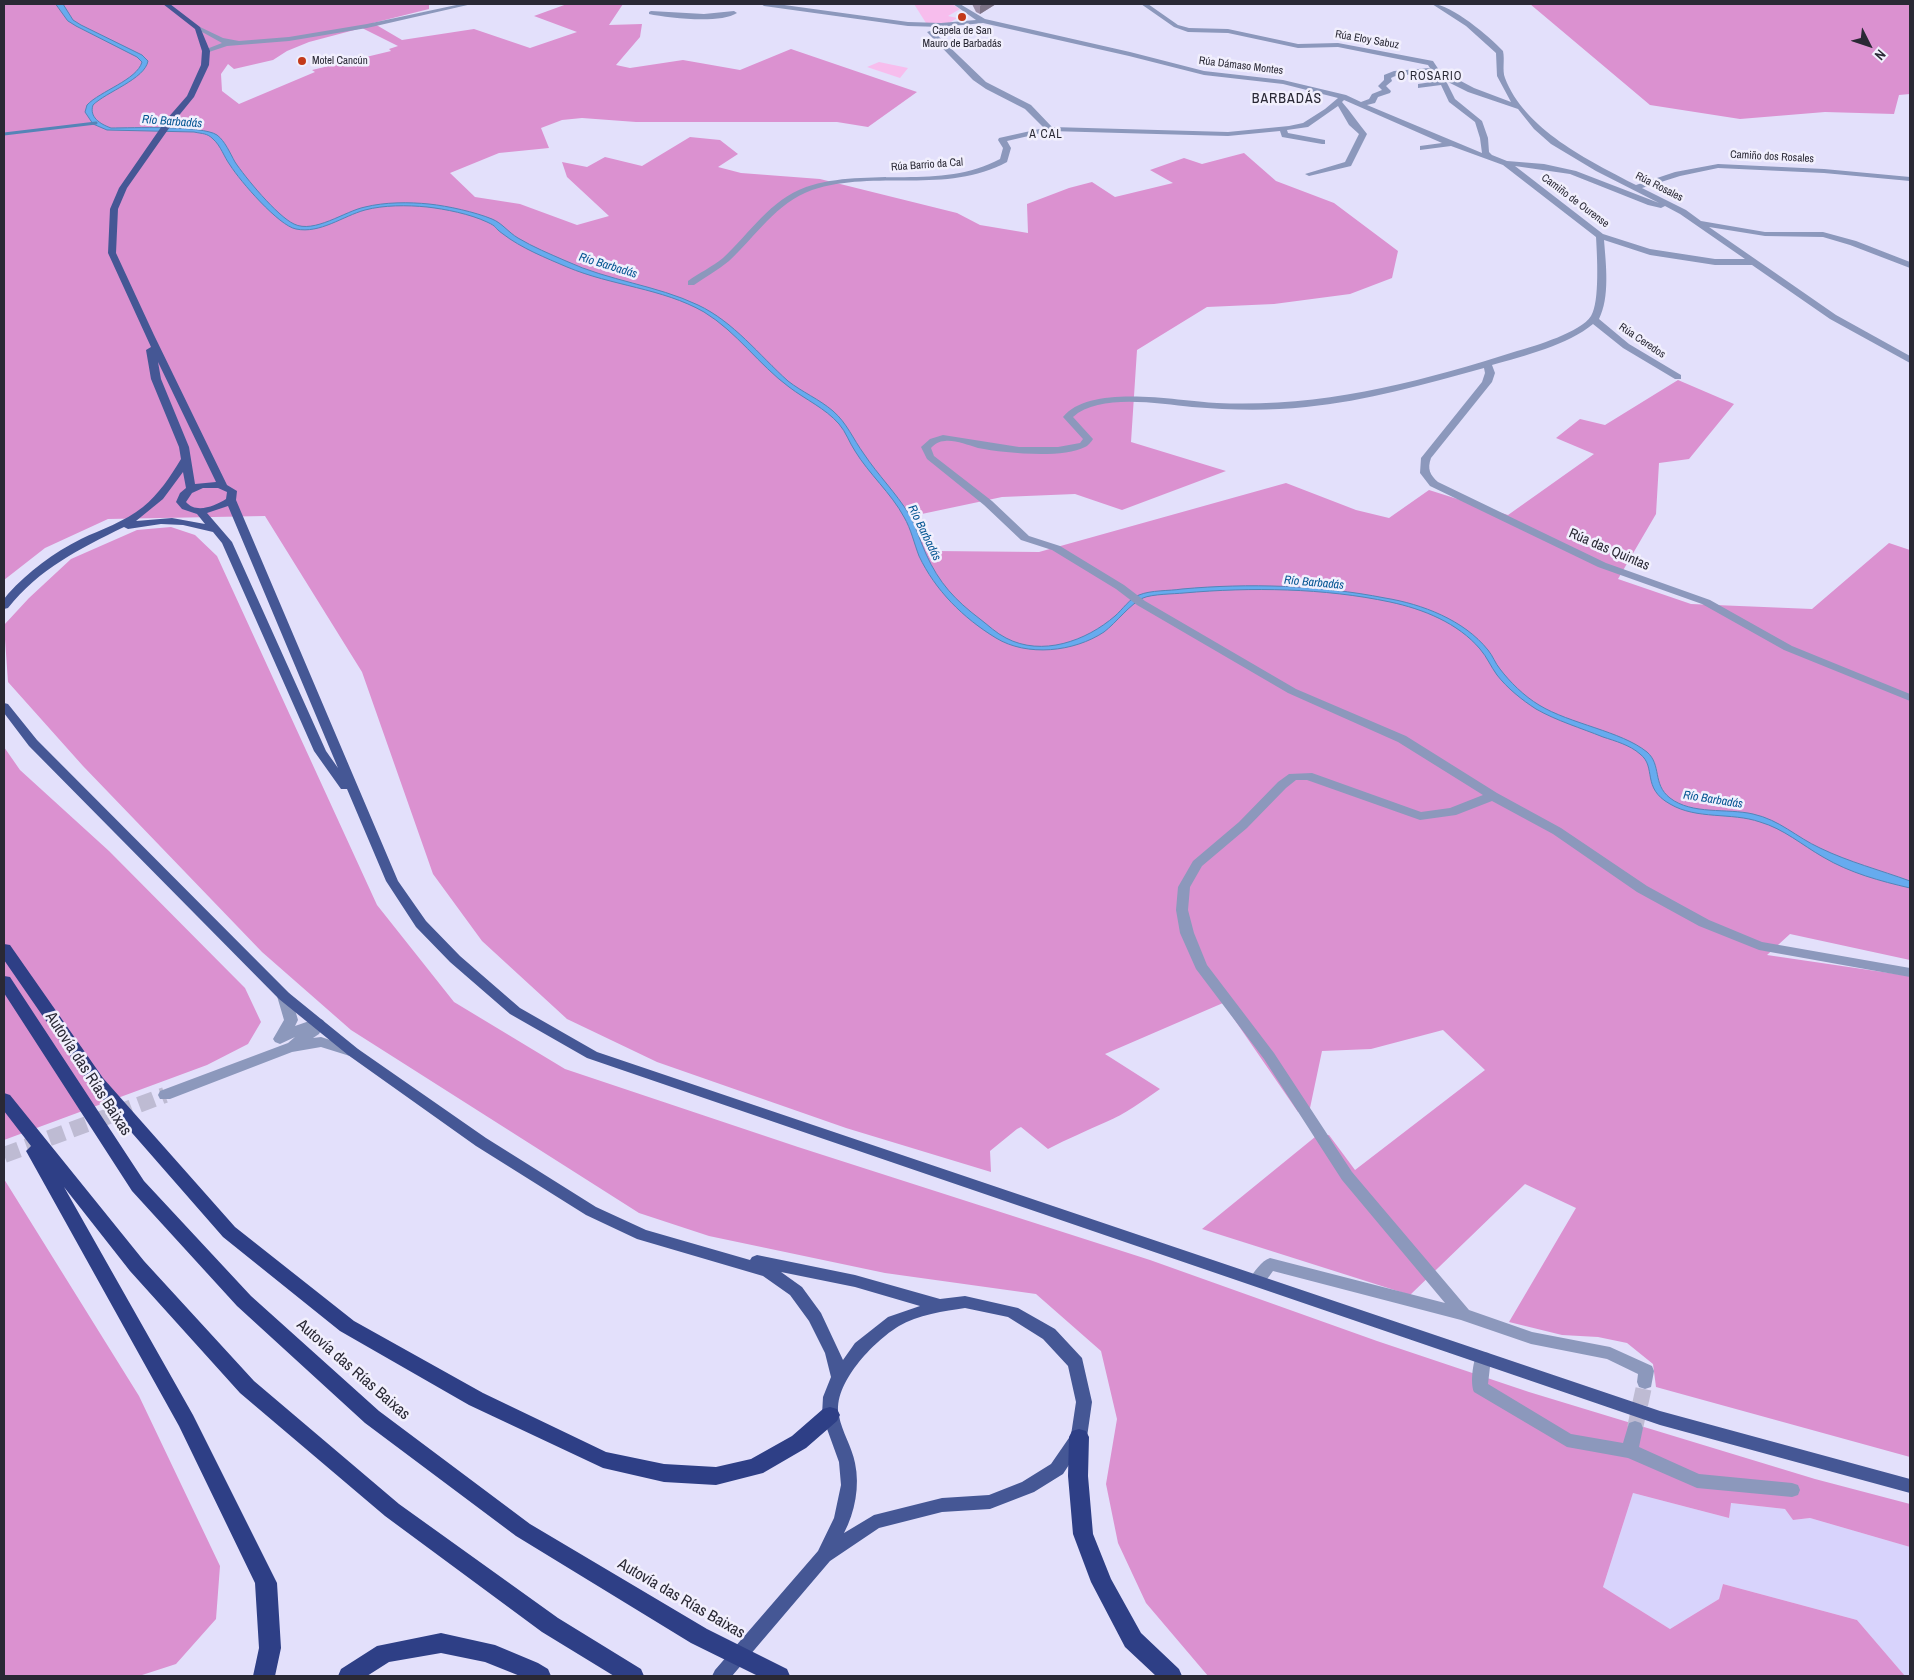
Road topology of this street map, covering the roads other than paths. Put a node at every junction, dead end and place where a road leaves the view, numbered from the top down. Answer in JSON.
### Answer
{"nodes":[{"id":1,"x":166,"y":4,"type":"edge"},
{"id":2,"x":469,"y":4,"type":"edge"},
{"id":3,"x":764,"y":4,"type":"edge"},
{"id":4,"x":956,"y":4,"type":"edge"},
{"id":5,"x":1144,"y":4,"type":"edge"},
{"id":6,"x":1435,"y":4,"type":"edge"},
{"id":7,"x":651,"y":13,"type":"dead end"},
{"id":8,"x":734,"y":13,"type":"dead end"},
{"id":9,"x":980,"y":22,"type":"junction"},
{"id":10,"x":198,"y":28,"type":"junction"},
{"id":11,"x":203,"y":41,"type":"junction"},
{"id":12,"x":224,"y":42,"type":"junction"},
{"id":13,"x":206,"y":51,"type":"junction"},
{"id":14,"x":1436,"y":70,"type":"junction"},
{"id":15,"x":1442,"y":80,"type":"junction"},
{"id":16,"x":1421,"y":86,"type":"dead end"},
{"id":17,"x":1341,"y":100,"type":"junction"},
{"id":18,"x":1362,"y":104,"type":"junction"},
{"id":19,"x":1521,"y":108,"type":"junction"},
{"id":20,"x":1050,"y":129,"type":"junction"},
{"id":21,"x":1284,"y":132,"type":"junction"},
{"id":22,"x":1322,"y":142,"type":"dead end"},
{"id":23,"x":1451,"y":144,"type":"junction"},
{"id":24,"x":1286,"y":146,"type":"dead end"},
{"id":25,"x":1423,"y":148,"type":"dead end"},
{"id":26,"x":1489,"y":157,"type":"junction"},
{"id":27,"x":1506,"y":163,"type":"junction"},
{"id":28,"x":1309,"y":174,"type":"dead end"},
{"id":29,"x":1910,"y":179,"type":"edge"},
{"id":30,"x":1636,"y":187,"type":"junction"},
{"id":31,"x":1683,"y":212,"type":"junction"},
{"id":32,"x":1697,"y":221,"type":"junction"},
{"id":33,"x":1600,"y":236,"type":"junction"},
{"id":34,"x":1754,"y":262,"type":"junction"},
{"id":35,"x":1910,"y":265,"type":"edge"},
{"id":36,"x":691,"y":283,"type":"dead end"},
{"id":37,"x":1594,"y":320,"type":"junction"},
{"id":38,"x":148,"y":335,"type":"junction"},
{"id":39,"x":1910,"y":360,"type":"edge"},
{"id":40,"x":1487,"y":362,"type":"junction"},
{"id":41,"x":1678,"y":378,"type":"dead end"},
{"id":42,"x":185,"y":461,"type":"junction"},
{"id":43,"x":223,"y":486,"type":"junction"},
{"id":44,"x":188,"y":492,"type":"junction"},
{"id":45,"x":231,"y":500,"type":"junction"},
{"id":46,"x":195,"y":510,"type":"junction"},
{"id":47,"x":142,"y":517,"type":"junction"},
{"id":48,"x":218,"y":531,"type":"junction"},
{"id":49,"x":4,"y":606,"type":"edge"},
{"id":50,"x":1910,"y":698,"type":"edge"},
{"id":51,"x":4,"y":706,"type":"edge"},
{"id":52,"x":1492,"y":796,"type":"junction"},
{"id":53,"x":360,"y":807,"type":"junction"},
{"id":54,"x":4,"y":949,"type":"edge"},
{"id":55,"x":1910,"y":972,"type":"edge"},
{"id":56,"x":4,"y":981,"type":"edge"},
{"id":57,"x":284,"y":996,"type":"junction"},
{"id":58,"x":318,"y":1023,"type":"junction"},
{"id":59,"x":286,"y":1042,"type":"junction"},
{"id":60,"x":353,"y":1052,"type":"junction"},
{"id":61,"x":165,"y":1095,"type":"tunnel mouth"},
{"id":62,"x":9,"y":1106,"type":"edge"},
{"id":63,"x":718,"y":1255,"type":"junction"},
{"id":64,"x":1256,"y":1280,"type":"junction"},
{"id":65,"x":940,"y":1305,"type":"junction"},
{"id":66,"x":1463,"y":1314,"type":"junction"},
{"id":67,"x":1483,"y":1358,"type":"junction"},
{"id":68,"x":839,"y":1377,"type":"junction"},
{"id":69,"x":1645,"y":1382,"type":"dead end"},
{"id":70,"x":830,"y":1415,"type":"junction"},
{"id":71,"x":1635,"y":1428,"type":"tunnel mouth"},
{"id":72,"x":1079,"y":1437,"type":"junction"},
{"id":73,"x":1630,"y":1451,"type":"junction"},
{"id":74,"x":1910,"y":1486,"type":"edge"},
{"id":75,"x":1792,"y":1490,"type":"dead end"},
{"id":76,"x":824,"y":1556,"type":"junction"},
{"id":77,"x":264,"y":1676,"type":"edge"},
{"id":78,"x":349,"y":1676,"type":"edge"},
{"id":79,"x":540,"y":1676,"type":"edge"},
{"id":80,"x":633,"y":1676,"type":"edge"},
{"id":81,"x":721,"y":1676,"type":"edge"},
{"id":82,"x":779,"y":1676,"type":"edge"},
{"id":83,"x":1171,"y":1676,"type":"edge"}],
"edges":[{"from":1,"to":10,"type":"main road"},
{"from":2,"to":12,"type":"street"},
{"from":3,"to":9,"type":"street"},
{"from":4,"to":9,"type":"street"},
{"from":5,"to":14,"type":"street","name":"Rúa Eloy Sabuz"},
{"from":6,"to":19,"type":"street","name":"Rúa Rosales"},
{"from":7,"to":8,"type":"street"},
{"from":9,"to":17,"type":"street","name":"Rúa Dámaso Montes"},
{"from":9,"to":20,"type":"street"},
{"from":10,"to":11,"type":"main road"},
{"from":10,"to":12,"type":"street"},
{"from":11,"to":12,"type":"street"},
{"from":11,"to":13,"type":"main road"},
{"from":12,"to":13,"type":"street"},
{"from":13,"to":38,"type":"main road"},
{"from":14,"to":15,"type":"street"},
{"from":14,"to":18,"type":"street"},
{"from":15,"to":16,"type":"street"},
{"from":15,"to":19,"type":"street"},
{"from":15,"to":26,"type":"street"},
{"from":17,"to":18,"type":"street","name":"Rúa Dámaso Montes"},
{"from":17,"to":21,"type":"street","name":"Rúa Barrio da Cal"},
{"from":17,"to":28,"type":"street"},
{"from":18,"to":23,"type":"street","name":"Rúa Dámaso Montes"},
{"from":19,"to":30,"type":"street","name":"Rúa Rosales"},
{"from":20,"to":21,"type":"street","name":"Rúa Barrio da Cal"},
{"from":20,"to":36,"type":"street","name":"Rúa Barrio da Cal"},
{"from":21,"to":22,"type":"street"},
{"from":21,"to":24,"type":"street"},
{"from":23,"to":25,"type":"street"},
{"from":23,"to":26,"type":"street"},
{"from":26,"to":27,"type":"street"},
{"from":27,"to":31,"type":"street"},
{"from":27,"to":33,"type":"street","name":"Camiño de Ourense"},
{"from":29,"to":30,"type":"street","name":"Camiño dos Rosales"},
{"from":30,"to":31,"type":"street","name":"Rúa Rosales"},
{"from":31,"to":32,"type":"street","name":"Rúa Rosales"},
{"from":32,"to":34,"type":"street","name":"Rúa Rosales"},
{"from":32,"to":35,"type":"street"},
{"from":33,"to":34,"type":"street","name":"Camiño de Ourense"},
{"from":33,"to":37,"type":"street"},
{"from":34,"to":39,"type":"street","name":"Rúa Rosales"},
{"from":37,"to":40,"type":"street"},
{"from":37,"to":41,"type":"street","name":"Rúa Ceredos"},
{"from":38,"to":42,"type":"main road"},
{"from":38,"to":43,"type":"main road"},
{"from":40,"to":50,"type":"street","name":"Rúa das Quintas"},
{"from":40,"to":52,"type":"street"},
{"from":42,"to":44,"type":"main road"},
{"from":42,"to":47,"type":"main road"},
{"from":43,"to":44,"type":"main road"},
{"from":43,"to":45,"type":"main road"},
{"from":44,"to":46,"type":"main road"},
{"from":44,"to":47,"type":"main road"},
{"from":45,"to":46,"type":"main road"},
{"from":45,"to":53,"type":"main road"},
{"from":46,"to":47,"type":"main road"},
{"from":46,"to":48,"type":"main road"},
{"from":47,"to":48,"type":"main road"},
{"from":47,"to":49,"type":"main road"},
{"from":48,"to":53,"type":"main road"},
{"from":51,"to":57,"type":"main road"},
{"from":52,"to":55,"type":"street"},
{"from":52,"to":66,"type":"street"},
{"from":53,"to":64,"type":"main road"},
{"from":54,"to":70,"type":"highway"},
{"from":56,"to":82,"type":"highway","name":"Autovía das Rías Baixas"},
{"from":57,"to":58,"type":"main road"},
{"from":57,"to":59,"type":"street"},
{"from":58,"to":59,"type":"street"},
{"from":58,"to":60,"type":"main road"},
{"from":59,"to":60,"type":"street"},
{"from":59,"to":61,"type":"street"},
{"from":60,"to":63,"type":"main road"},
{"from":62,"to":77,"type":"highway"},
{"from":62,"to":80,"type":"highway"},
{"from":63,"to":65,"type":"main road"},
{"from":63,"to":68,"type":"main road"},
{"from":64,"to":66,"type":"street"},
{"from":64,"to":67,"type":"main road"},
{"from":65,"to":68,"type":"main road"},
{"from":65,"to":72,"type":"main road"},
{"from":66,"to":69,"type":"street"},
{"from":67,"to":73,"type":"street"},
{"from":67,"to":74,"type":"main road"},
{"from":68,"to":70,"type":"main road"},
{"from":70,"to":76,"type":"main road"},
{"from":71,"to":73,"type":"street"},
{"from":72,"to":76,"type":"main road"},
{"from":72,"to":83,"type":"highway"},
{"from":73,"to":75,"type":"street"},
{"from":76,"to":81,"type":"main road"},
{"from":78,"to":79,"type":"highway"}]}
